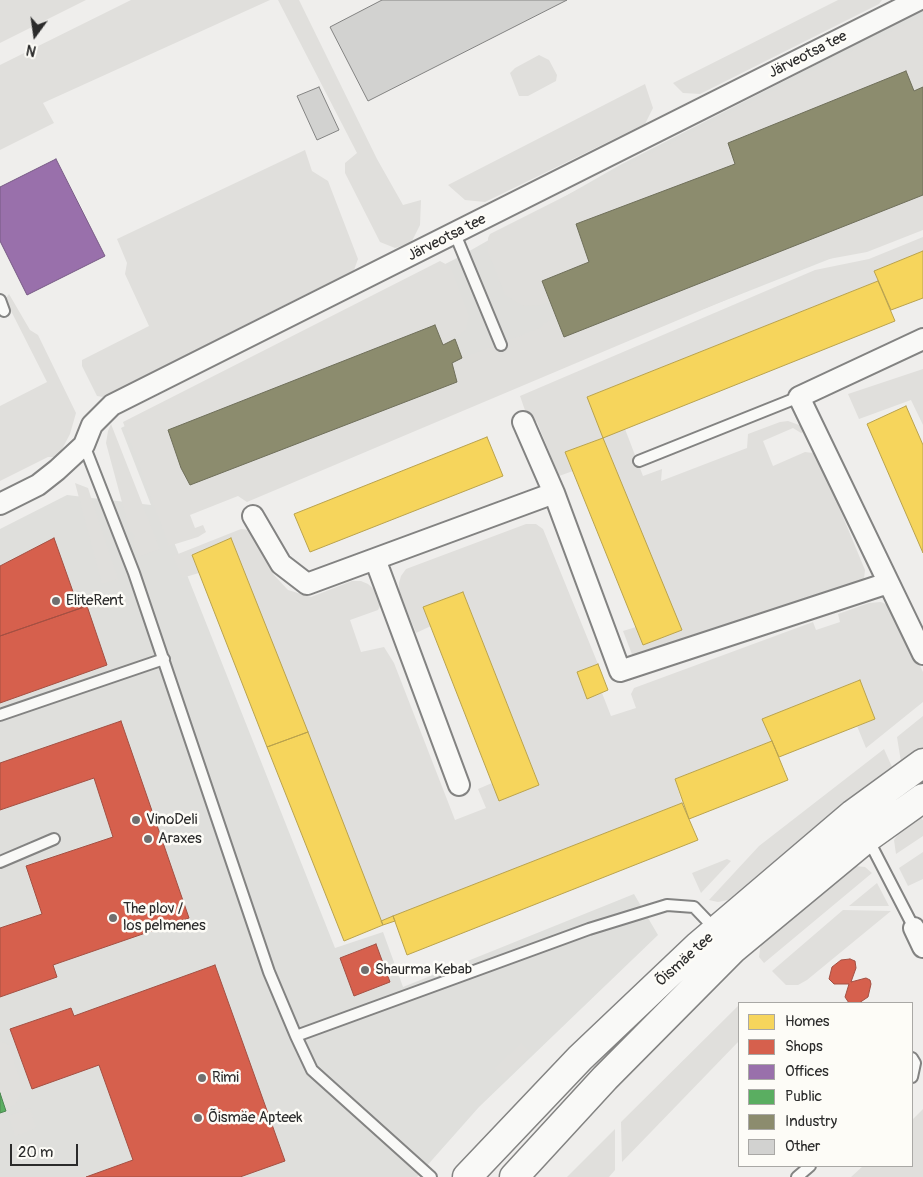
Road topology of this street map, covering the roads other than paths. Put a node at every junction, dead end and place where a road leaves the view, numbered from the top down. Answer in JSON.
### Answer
{"nodes":[{"id":1,"x":918,"y":0,"type":"edge"},
{"id":2,"x":455,"y":234,"type":"junction"},
{"id":3,"x":0,"y":300,"type":"edge"},
{"id":4,"x":4,"y":311,"type":"dead end"},
{"id":5,"x":923,"y":338,"type":"edge"},
{"id":6,"x":501,"y":345,"type":"dead end"},
{"id":7,"x":799,"y":397,"type":"junction"},
{"id":8,"x":524,"y":422,"type":"dead end"},
{"id":9,"x":84,"y":445,"type":"junction"},
{"id":10,"x":639,"y":461,"type":"dead end"},
{"id":11,"x":554,"y":493,"type":"junction"},
{"id":12,"x":0,"y":504,"type":"edge"},
{"id":13,"x":253,"y":516,"type":"dead end"},
{"id":14,"x":375,"y":559,"type":"junction"},
{"id":15,"x":888,"y":583,"type":"junction"},
{"id":16,"x":923,"y":654,"type":"edge"},
{"id":17,"x":164,"y":658,"type":"junction"},
{"id":18,"x":0,"y":715,"type":"edge"},
{"id":19,"x":923,"y":763,"type":"edge"},
{"id":20,"x":459,"y":785,"type":"dead end"},
{"id":21,"x":923,"y":798,"type":"edge"},
{"id":22,"x":860,"y":826,"type":"junction"},
{"id":23,"x":54,"y":839,"type":"dead end"},
{"id":24,"x":0,"y":862,"type":"edge"},
{"id":25,"x":914,"y":928,"type":"joint"},
{"id":26,"x":717,"y":931,"type":"junction"},
{"id":27,"x":923,"y":947,"type":"edge"},
{"id":28,"x":296,"y":1036,"type":"junction"},
{"id":29,"x":913,"y":1060,"type":"edge"},
{"id":30,"x":913,"y":1072,"type":"edge"},
{"id":31,"x":809,"y":1167,"type":"edge"},
{"id":32,"x":431,"y":1177,"type":"edge"},
{"id":33,"x":467,"y":1177,"type":"edge"},
{"id":34,"x":514,"y":1177,"type":"edge"},
{"id":35,"x":797,"y":1177,"type":"edge"}],
"edges":[{"from":1,"to":2,"type":"street","name":"Järveotsa tee"},
{"from":2,"to":6,"type":"lane"},
{"from":2,"to":9,"type":"street","name":"Järveotsa tee"},
{"from":3,"to":4,"type":"lane"},
{"from":5,"to":7,"type":"street"},
{"from":7,"to":10,"type":"lane"},
{"from":7,"to":15,"type":"street"},
{"from":8,"to":11,"type":"street"},
{"from":9,"to":12,"type":"street","name":"Järveotsa tee"},
{"from":9,"to":17,"type":"lane"},
{"from":11,"to":14,"type":"street"},
{"from":11,"to":15,"type":"street"},
{"from":13,"to":14,"type":"street"},
{"from":14,"to":20,"type":"street"},
{"from":15,"to":16,"type":"street"},
{"from":17,"to":18,"type":"lane"},
{"from":17,"to":28,"type":"lane"},
{"from":19,"to":22,"type":"main road","name":"Õismäe tee"},
{"from":21,"to":22,"type":"main road","name":"Õismäe tee"},
{"from":22,"to":25,"type":"lane"},
{"from":22,"to":26,"type":"main road","name":"Õismäe tee"},
{"from":22,"to":34,"type":"main road","name":"Õismäe tee"},
{"from":23,"to":24,"type":"lane"},
{"from":25,"to":27,"type":"street"},
{"from":26,"to":28,"type":"lane"},
{"from":26,"to":33,"type":"main road","name":"Õismäe tee"},
{"from":28,"to":32,"type":"lane"},
{"from":29,"to":30,"type":"lane"},
{"from":31,"to":35,"type":"lane"}]}
